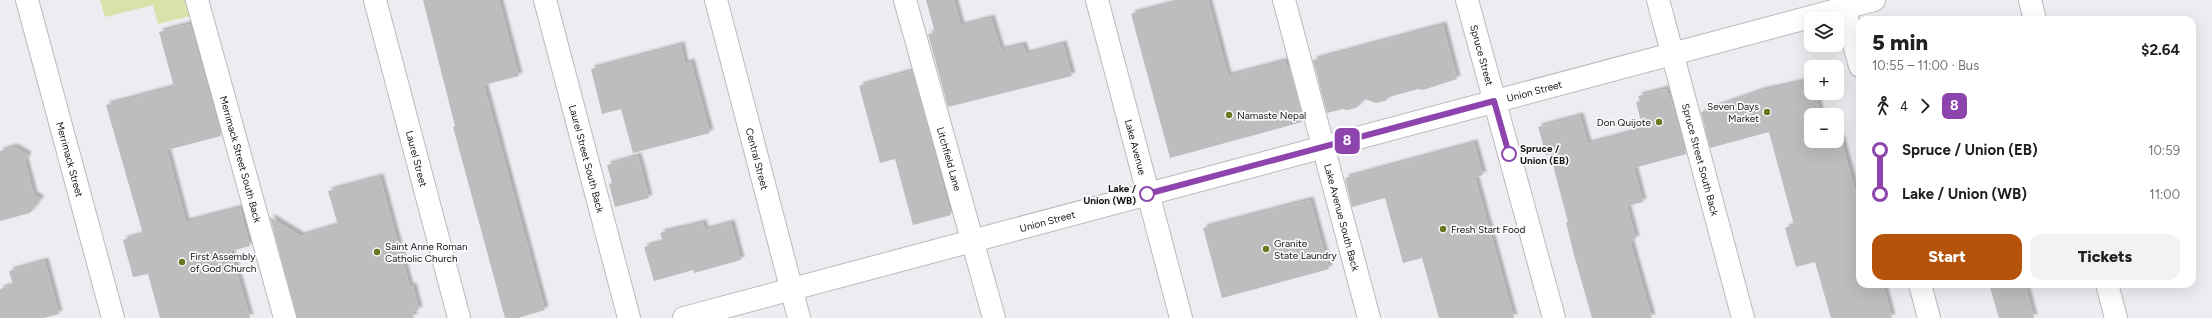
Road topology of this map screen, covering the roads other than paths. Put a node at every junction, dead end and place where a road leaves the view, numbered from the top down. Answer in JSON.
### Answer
{"nodes":[{"id":1,"x":27,"y":0,"type":"edge"},
{"id":2,"x":197,"y":0,"type":"edge"},
{"id":3,"x":375,"y":0,"type":"edge"},
{"id":4,"x":545,"y":0,"type":"edge"},
{"id":5,"x":716,"y":0,"type":"edge"},
{"id":6,"x":905,"y":0,"type":"edge"},
{"id":7,"x":1097,"y":0,"type":"edge"},
{"id":8,"x":1284,"y":0,"type":"edge"},
{"id":9,"x":1467,"y":0,"type":"edge"},
{"id":10,"x":1658,"y":0,"type":"edge"},
{"id":11,"x":1874,"y":0,"type":"edge"},
{"id":12,"x":2030,"y":0,"type":"edge"},
{"id":13,"x":1843,"y":4,"type":"edge"},
{"id":14,"x":2035,"y":16,"type":"edge"},
{"id":15,"x":1856,"y":51,"type":"edge"},
{"id":16,"x":1672,"y":54,"type":"junction"},
{"id":17,"x":1494,"y":101,"type":"junction"},
{"id":18,"x":1323,"y":147,"type":"junction"},
{"id":19,"x":1147,"y":194,"type":"junction"},
{"id":20,"x":974,"y":240,"type":"junction"},
{"id":21,"x":1921,"y":288,"type":"edge"},
{"id":22,"x":2108,"y":288,"type":"edge"},
{"id":23,"x":792,"y":289,"type":"junction"},
{"id":24,"x":113,"y":318,"type":"edge"},
{"id":25,"x":285,"y":318,"type":"edge"},
{"id":26,"x":459,"y":318,"type":"edge"},
{"id":27,"x":629,"y":318,"type":"edge"},
{"id":28,"x":684,"y":318,"type":"edge"},
{"id":29,"x":799,"y":318,"type":"edge"},
{"id":30,"x":994,"y":318,"type":"edge"},
{"id":31,"x":1181,"y":318,"type":"edge"},
{"id":32,"x":1369,"y":318,"type":"edge"},
{"id":33,"x":1554,"y":318,"type":"edge"},
{"id":34,"x":1743,"y":318,"type":"edge"},
{"id":35,"x":1929,"y":318,"type":"edge"},
{"id":36,"x":2116,"y":318,"type":"edge"}],
"edges":[{"from":1,"to":24,"type":"street","name":"Merrimack Street"},
{"from":2,"to":25,"type":"street","name":"Merrimack Street South Back"},
{"from":3,"to":26,"type":"street","name":"Laurel Street"},
{"from":4,"to":27,"type":"street","name":"Laurel Street South Back"},
{"from":5,"to":23,"type":"street","name":"Central Street"},
{"from":6,"to":20,"type":"street","name":"Litchfield Lane"},
{"from":7,"to":19,"type":"street","name":"Lake Avenue"},
{"from":8,"to":18,"type":"street","name":"Lake Avenue South Back"},
{"from":9,"to":17,"type":"street","name":"Spruce Street"},
{"from":10,"to":16,"type":"street","name":"Spruce Street South Back"},
{"from":11,"to":13,"type":"street","name":"Union Street"},
{"from":12,"to":14,"type":"street"},
{"from":13,"to":15,"type":"street"},
{"from":13,"to":16,"type":"street","name":"Union Street"},
{"from":16,"to":17,"type":"street","name":"Union Street"},
{"from":16,"to":34,"type":"street","name":"Spruce Street South Back"},
{"from":17,"to":18,"type":"street","name":"Union Street"},
{"from":17,"to":33,"type":"street","name":"Spruce Street"},
{"from":18,"to":19,"type":"street","name":"Union Street"},
{"from":18,"to":32,"type":"street","name":"Lake Avenue South Back"},
{"from":19,"to":20,"type":"street","name":"Union Street"},
{"from":19,"to":31,"type":"street","name":"Lake Avenue"},
{"from":20,"to":23,"type":"street","name":"Union Street"},
{"from":20,"to":30,"type":"street","name":"Litchfield Lane"},
{"from":21,"to":35,"type":"street"},
{"from":22,"to":36,"type":"street"},
{"from":23,"to":28,"type":"street","name":"Union Street"},
{"from":23,"to":29,"type":"street","name":"Central Street"}]}
